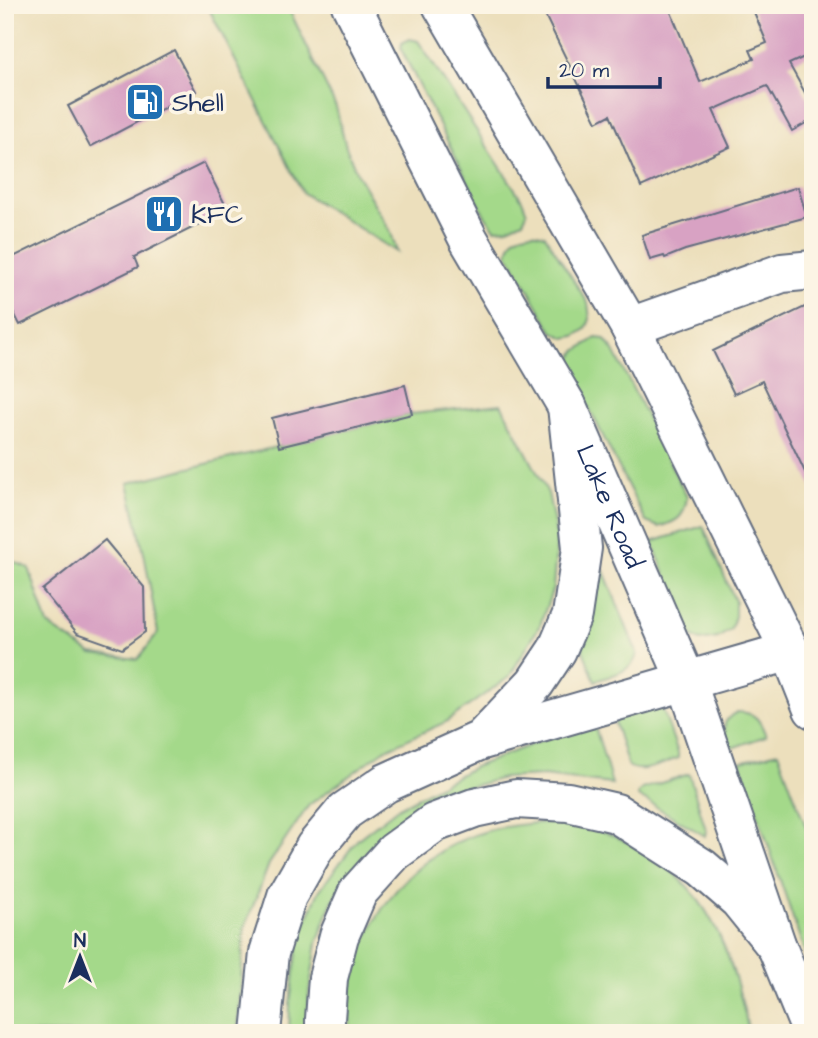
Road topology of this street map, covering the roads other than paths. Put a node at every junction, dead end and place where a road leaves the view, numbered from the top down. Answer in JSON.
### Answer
{"nodes":[{"id":1,"x":351,"y":5,"type":"edge"},
{"id":2,"x":442,"y":5,"type":"edge"},
{"id":3,"x":813,"y":270,"type":"edge"},
{"id":4,"x":629,"y":327,"type":"junction"},
{"id":5,"x":567,"y":406,"type":"junction"},
{"id":6,"x":790,"y":651,"type":"junction"},
{"id":7,"x":686,"y":680,"type":"junction"},
{"id":8,"x":813,"y":709,"type":"edge"},
{"id":9,"x":481,"y":740,"type":"junction"},
{"id":10,"x":777,"y":947,"type":"junction"},
{"id":11,"x":261,"y":1033,"type":"edge"},
{"id":12,"x":325,"y":1033,"type":"edge"},
{"id":13,"x":812,"y":1033,"type":"edge"}],
"edges":[{"from":1,"to":5,"type":"main road","name":"Lake Road"},
{"from":2,"to":4,"type":"main road"},
{"from":3,"to":4,"type":"main road"},
{"from":4,"to":6,"type":"main road"},
{"from":5,"to":7,"type":"main road","name":"Lake Road"},
{"from":5,"to":9,"type":"main road"},
{"from":6,"to":7,"type":"main road"},
{"from":6,"to":8,"type":"main road"},
{"from":7,"to":9,"type":"main road"},
{"from":7,"to":10,"type":"main road","name":"Lake Road"},
{"from":9,"to":11,"type":"main road"},
{"from":10,"to":12,"type":"main road"},
{"from":10,"to":13,"type":"main road","name":"Lake Road"}]}
